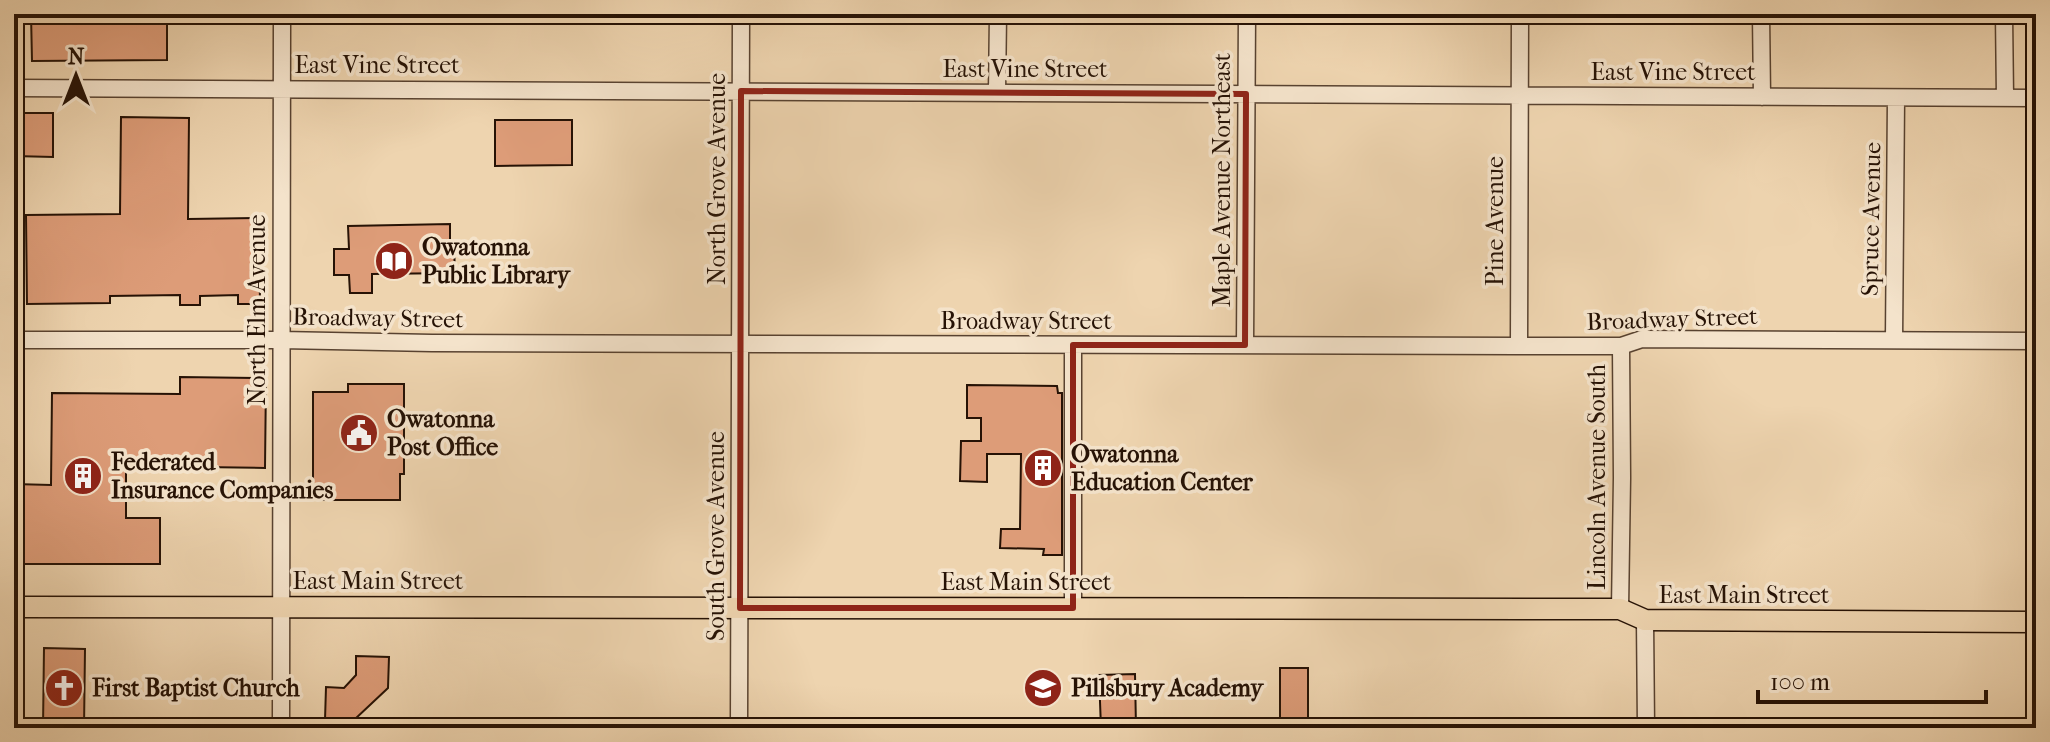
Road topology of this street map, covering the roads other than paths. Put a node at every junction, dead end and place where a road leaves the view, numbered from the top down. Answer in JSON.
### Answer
{"nodes":[{"id":1,"x":282,"y":14,"type":"edge"},
{"id":2,"x":741,"y":14,"type":"edge"},
{"id":3,"x":998,"y":14,"type":"edge"},
{"id":4,"x":1247,"y":14,"type":"edge"},
{"id":5,"x":1520,"y":14,"type":"edge"},
{"id":6,"x":1761,"y":14,"type":"edge"},
{"id":7,"x":2004,"y":14,"type":"edge"},
{"id":8,"x":14,"y":88,"type":"edge"},
{"id":9,"x":282,"y":89,"type":"junction"},
{"id":10,"x":741,"y":91,"type":"junction"},
{"id":11,"x":997,"y":92,"type":"junction"},
{"id":12,"x":1246,"y":94,"type":"junction"},
{"id":13,"x":1520,"y":95,"type":"junction"},
{"id":14,"x":1762,"y":97,"type":"junction"},
{"id":15,"x":1896,"y":98,"type":"junction"},
{"id":16,"x":2005,"y":98,"type":"junction"},
{"id":17,"x":2036,"y":98,"type":"edge"},
{"id":18,"x":14,"y":340,"type":"edge"},
{"id":19,"x":281,"y":340,"type":"junction"},
{"id":20,"x":1894,"y":340,"type":"junction"},
{"id":21,"x":2036,"y":341,"type":"edge"},
{"id":22,"x":740,"y":344,"type":"junction"},
{"id":23,"x":1073,"y":345,"type":"junction"},
{"id":24,"x":1245,"y":345,"type":"junction"},
{"id":25,"x":1519,"y":346,"type":"junction"},
{"id":26,"x":1621,"y":346,"type":"junction"},
{"id":27,"x":14,"y":607,"type":"edge"},
{"id":28,"x":281,"y":607,"type":"junction"},
{"id":29,"x":740,"y":608,"type":"junction"},
{"id":30,"x":1073,"y":608,"type":"junction"},
{"id":31,"x":1620,"y":609,"type":"junction"},
{"id":32,"x":1645,"y":620,"type":"junction"},
{"id":33,"x":2036,"y":622,"type":"edge"},
{"id":34,"x":14,"y":728,"type":"edge"},
{"id":35,"x":281,"y":728,"type":"edge"},
{"id":36,"x":739,"y":728,"type":"edge"},
{"id":37,"x":1646,"y":728,"type":"edge"}],
"edges":[{"from":1,"to":9,"type":"street","name":"North Elm Avenue"},
{"from":2,"to":10,"type":"street","name":"North Grove Avenue"},
{"from":3,"to":11,"type":"street"},
{"from":4,"to":12,"type":"street","name":"Maple Avenue Northeast"},
{"from":5,"to":13,"type":"street","name":"Pine Avenue"},
{"from":6,"to":14,"type":"street"},
{"from":7,"to":16,"type":"street"},
{"from":8,"to":9,"type":"street","name":"East Vine Street"},
{"from":9,"to":10,"type":"street","name":"East Vine Street"},
{"from":9,"to":19,"type":"street","name":"North Elm Avenue"},
{"from":10,"to":11,"type":"street","name":"East Vine Street"},
{"from":10,"to":22,"type":"street","name":"North Grove Avenue"},
{"from":11,"to":12,"type":"street","name":"East Vine Street"},
{"from":12,"to":13,"type":"street","name":"East Vine Street"},
{"from":12,"to":24,"type":"street","name":"Maple Avenue Northeast"},
{"from":13,"to":14,"type":"street","name":"East Vine Street"},
{"from":13,"to":25,"type":"street","name":"Pine Avenue"},
{"from":14,"to":15,"type":"street","name":"East Vine Street"},
{"from":15,"to":16,"type":"street","name":"East Vine Street"},
{"from":15,"to":20,"type":"street","name":"Spruce Avenue"},
{"from":16,"to":17,"type":"street","name":"East Vine Street"},
{"from":18,"to":19,"type":"street","name":"Broadway Street"},
{"from":19,"to":22,"type":"street","name":"Broadway Street"},
{"from":19,"to":28,"type":"street","name":"North Elm Avenue"},
{"from":20,"to":21,"type":"street","name":"Broadway Street"},
{"from":20,"to":26,"type":"street","name":"Broadway Street"},
{"from":22,"to":23,"type":"street","name":"Broadway Street"},
{"from":22,"to":29,"type":"street","name":"South Grove Avenue"},
{"from":23,"to":24,"type":"street","name":"Broadway Street"},
{"from":23,"to":30,"type":"street"},
{"from":24,"to":25,"type":"street","name":"Broadway Street"},
{"from":25,"to":26,"type":"street","name":"Broadway Street"},
{"from":26,"to":31,"type":"street","name":"Lincoln Avenue South"},
{"from":27,"to":28,"type":"main road","name":"East Main Street"},
{"from":27,"to":34,"type":"street"},
{"from":28,"to":29,"type":"main road","name":"East Main Street"},
{"from":28,"to":35,"type":"street","name":"North Elm Avenue"},
{"from":29,"to":30,"type":"main road","name":"East Main Street"},
{"from":29,"to":36,"type":"street","name":"South Grove Avenue"},
{"from":30,"to":31,"type":"main road","name":"East Main Street"},
{"from":31,"to":32,"type":"main road","name":"East Main Street"},
{"from":32,"to":33,"type":"main road","name":"East Main Street"},
{"from":32,"to":37,"type":"street"}]}
